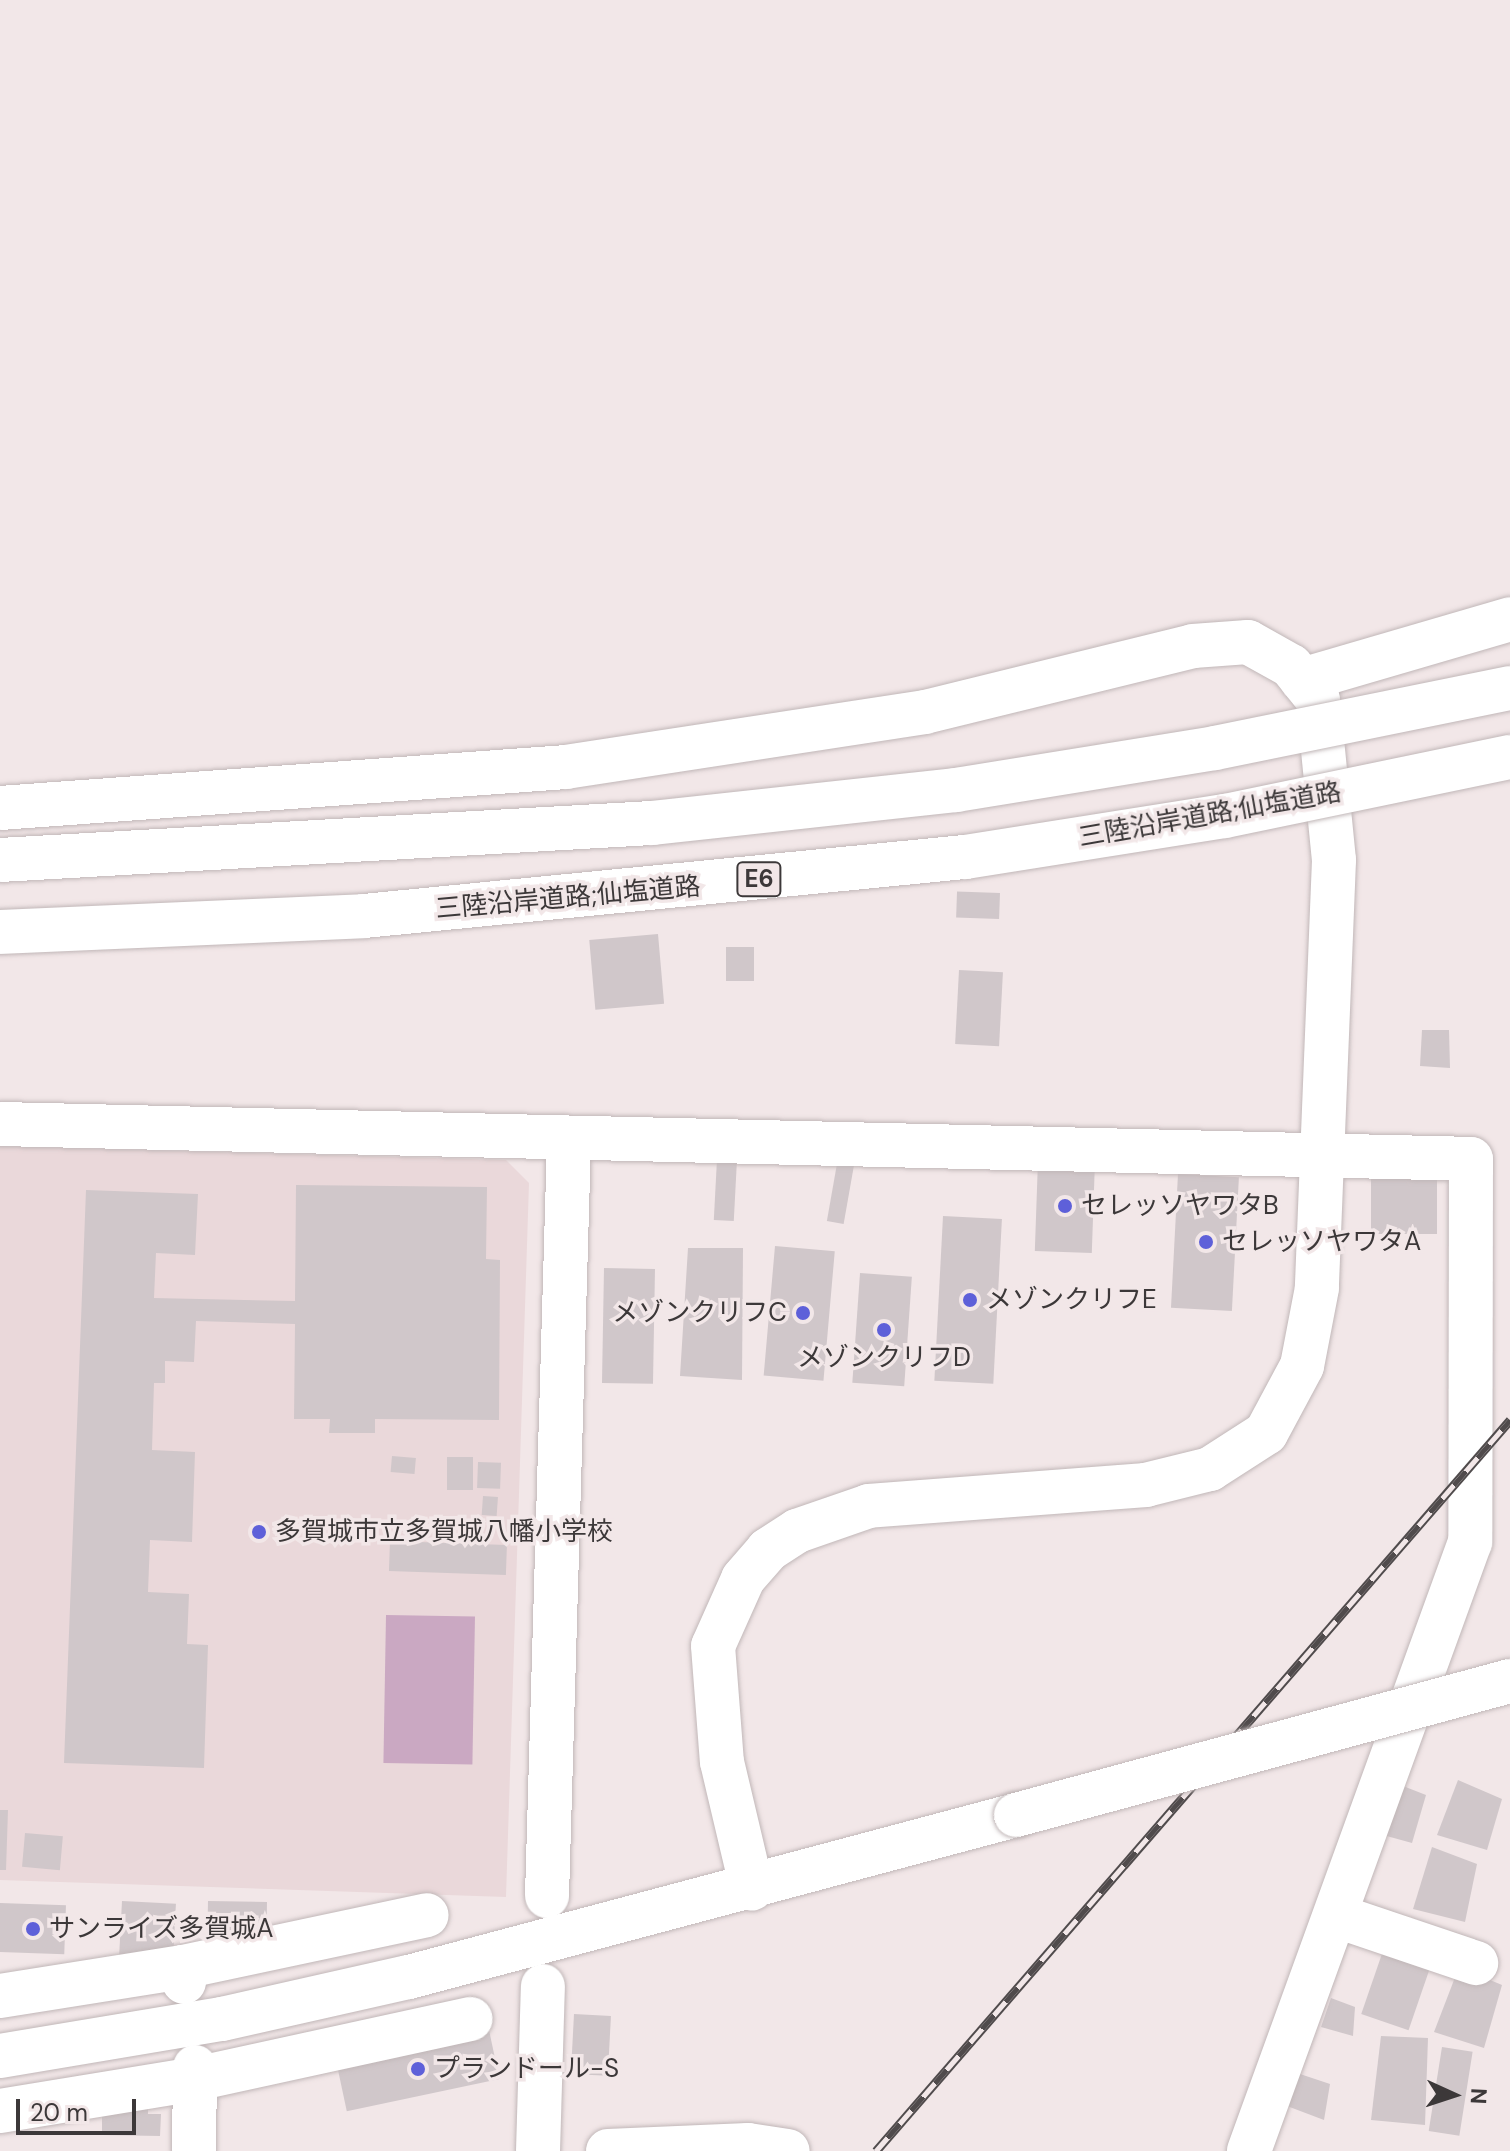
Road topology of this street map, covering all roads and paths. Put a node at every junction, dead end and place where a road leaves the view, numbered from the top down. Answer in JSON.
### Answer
{"nodes":[{"id":1,"x":1510,"y":619,"type":"edge"},
{"id":2,"x":1302,"y":680,"type":"junction"},
{"id":3,"x":1510,"y":688,"type":"edge"},
{"id":4,"x":1510,"y":757,"type":"edge"},
{"id":5,"x":0,"y":808,"type":"edge"},
{"id":6,"x":0,"y":860,"type":"edge"},
{"id":7,"x":0,"y":932,"type":"edge"},
{"id":8,"x":0,"y":1124,"type":"edge"},
{"id":9,"x":569,"y":1140,"type":"junction"},
{"id":10,"x":1323,"y":1156,"type":"junction"},
{"id":11,"x":1510,"y":1681,"type":"edge"},
{"id":12,"x":752,"y":1889,"type":"junction"},
{"id":13,"x":547,"y":1896,"type":"dead end"},
{"id":14,"x":427,"y":1915,"type":"dead end"},
{"id":15,"x":1337,"y":1916,"type":"junction"},
{"id":16,"x":1476,"y":1963,"type":"dead end"},
{"id":17,"x":543,"y":1986,"type":"dead end"},
{"id":18,"x":0,"y":1996,"type":"edge"},
{"id":19,"x":471,"y":2019,"type":"dead end"},
{"id":20,"x":0,"y":2056,"type":"edge"},
{"id":21,"x":195,"y":2073,"type":"junction"},
{"id":22,"x":0,"y":2111,"type":"edge"},
{"id":23,"x":194,"y":2151,"type":"edge"},
{"id":24,"x":538,"y":2151,"type":"edge"},
{"id":25,"x":608,"y":2151,"type":"edge"},
{"id":26,"x":788,"y":2151,"type":"edge"},
{"id":27,"x":1249,"y":2151,"type":"edge"}],
"edges":[{"from":1,"to":2,"type":"main road"},
{"from":2,"to":5,"type":"main road"},
{"from":2,"to":10,"type":"main road"},
{"from":3,"to":6,"type":"main road","bridge":true},
{"from":4,"to":7,"type":"main road","name":"三陸沿岸道路;仙塩道路","number":"E6","bridge":true},
{"from":8,"to":9,"type":"main road"},
{"from":9,"to":10,"type":"main road"},
{"from":9,"to":13,"type":"main road"},
{"from":10,"to":12,"type":"main road"},
{"from":10,"to":15,"type":"main road"},
{"from":11,"to":12,"type":"main road","bridge":true},
{"from":12,"to":20,"type":"main road"},
{"from":14,"to":18,"type":"main road"},
{"from":15,"to":16,"type":"main road"},
{"from":15,"to":27,"type":"main road"},
{"from":17,"to":24,"type":"main road"},
{"from":19,"to":21,"type":"main road"},
{"from":21,"to":22,"type":"main road"},
{"from":21,"to":23,"type":"main road"},
{"from":25,"to":26,"type":"main road"}]}
